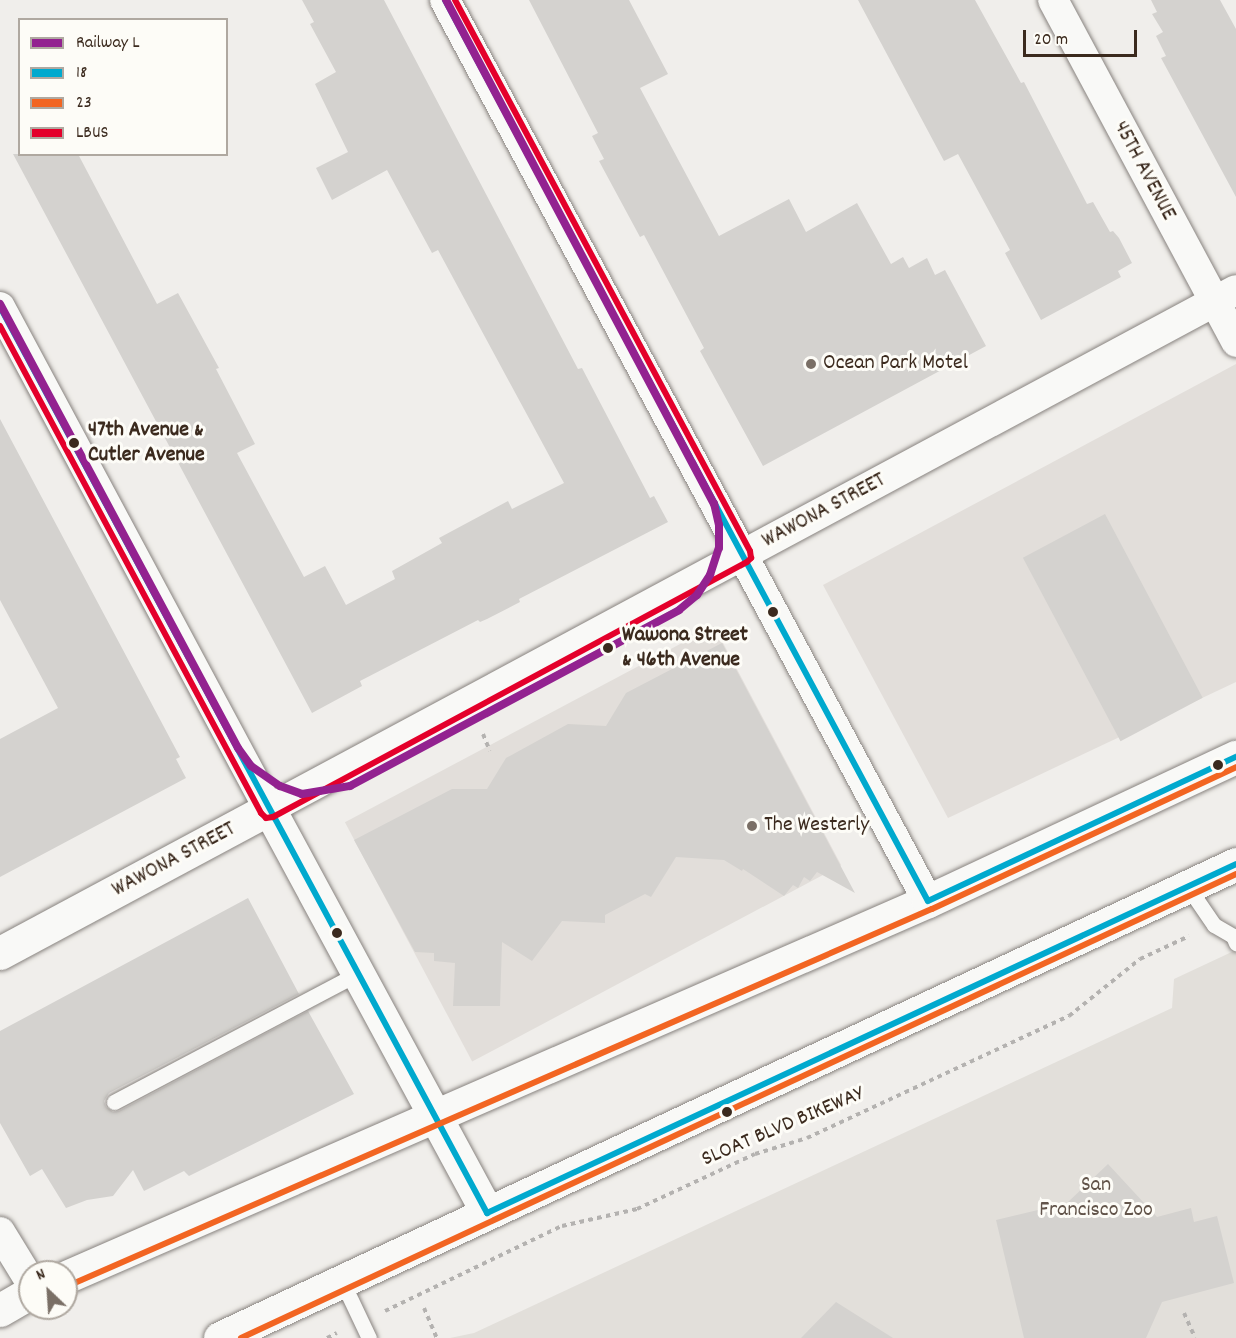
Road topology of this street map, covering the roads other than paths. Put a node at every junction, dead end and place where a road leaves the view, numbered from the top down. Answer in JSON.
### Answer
{"nodes":[{"id":1,"x":445,"y":0,"type":"edge"},
{"id":2,"x":1053,"y":0,"type":"edge"},
{"id":3,"x":1225,"y":296,"type":"edge"},
{"id":4,"x":0,"y":307,"type":"edge"},
{"id":5,"x":1236,"y":342,"type":"edge"},
{"id":6,"x":742,"y":555,"type":"junction"},
{"id":7,"x":1236,"y":757,"type":"edge"},
{"id":8,"x":269,"y":809,"type":"junction"},
{"id":9,"x":1236,"y":864,"type":"edge"},
{"id":10,"x":1188,"y":887,"type":"junction"},
{"id":11,"x":928,"y":901,"type":"junction"},
{"id":12,"x":1236,"y":943,"type":"edge"},
{"id":13,"x":0,"y":953,"type":"edge"},
{"id":14,"x":357,"y":974,"type":"junction"},
{"id":15,"x":114,"y":1102,"type":"dead end"},
{"id":16,"x":434,"y":1116,"type":"junction"},
{"id":17,"x":487,"y":1214,"type":"junction"},
{"id":18,"x":0,"y":1232,"type":"edge"},
{"id":19,"x":18,"y":1261,"type":"edge"},
{"id":20,"x":78,"y":1272,"type":"edge"},
{"id":21,"x":342,"y":1281,"type":"junction"},
{"id":22,"x":18,"y":1300,"type":"edge"},
{"id":23,"x":0,"y":1310,"type":"edge"},
{"id":24,"x":220,"y":1338,"type":"edge"},
{"id":25,"x":369,"y":1338,"type":"edge"}],
"edges":[{"from":1,"to":6,"type":"street"},
{"from":2,"to":3,"type":"street","name":"45TH AVENUE"},
{"from":3,"to":5,"type":"street","name":"45TH AVENUE"},
{"from":3,"to":6,"type":"street","name":"WAWONA STREET"},
{"from":4,"to":8,"type":"street"},
{"from":6,"to":8,"type":"street","name":"WAWONA STREET"},
{"from":6,"to":11,"type":"street"},
{"from":7,"to":11,"type":"street"},
{"from":8,"to":13,"type":"street","name":"WAWONA STREET"},
{"from":8,"to":14,"type":"street"},
{"from":9,"to":10,"type":"street"},
{"from":10,"to":12,"type":"lane"},
{"from":10,"to":17,"type":"street"},
{"from":11,"to":16,"type":"street"},
{"from":14,"to":15,"type":"lane"},
{"from":14,"to":16,"type":"street"},
{"from":16,"to":17,"type":"street"},
{"from":16,"to":20,"type":"street"},
{"from":17,"to":21,"type":"street"},
{"from":18,"to":19,"type":"street"},
{"from":21,"to":24,"type":"street"},
{"from":21,"to":25,"type":"lane"},
{"from":22,"to":23,"type":"street"}]}
